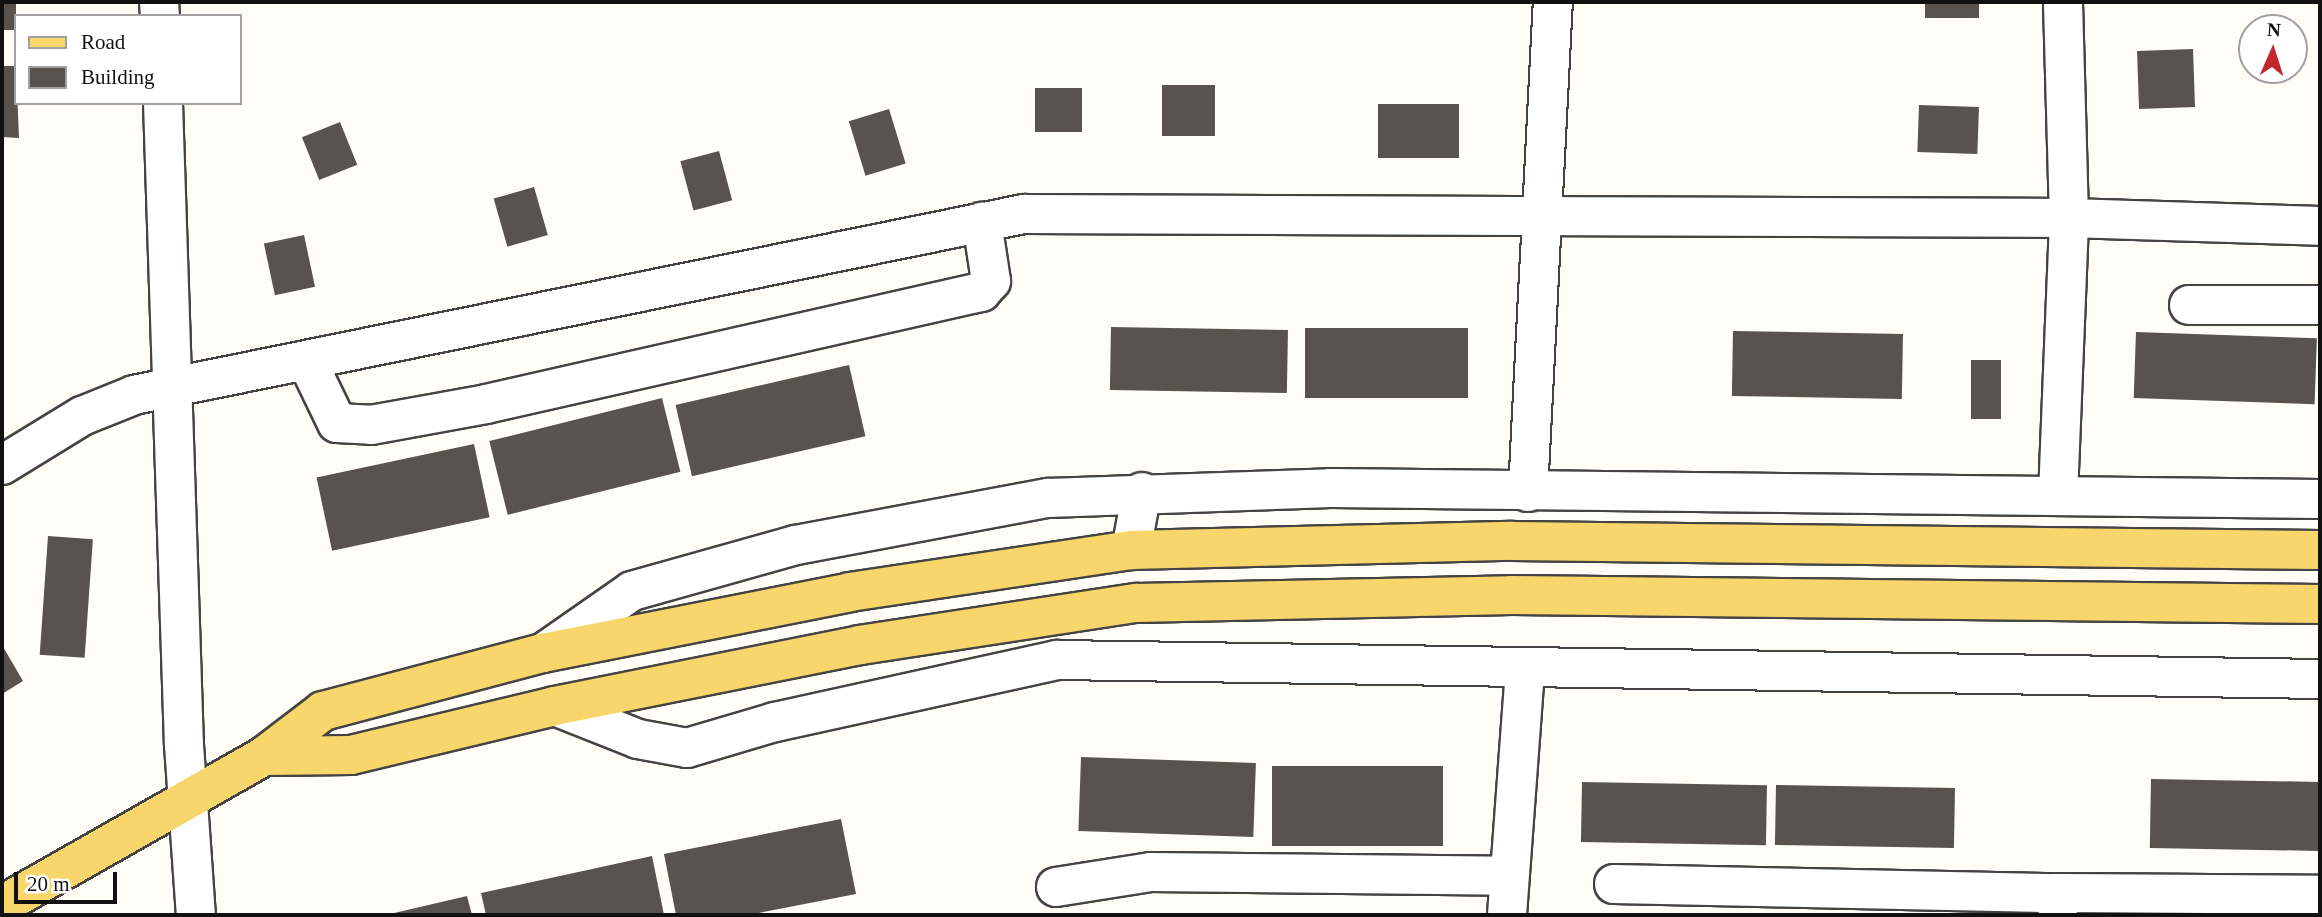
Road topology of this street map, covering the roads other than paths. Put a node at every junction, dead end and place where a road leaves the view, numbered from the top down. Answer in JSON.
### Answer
{"nodes":[{"id":1,"x":1553,"y":2,"type":"edge"},
{"id":2,"x":2063,"y":2,"type":"edge"},
{"id":3,"x":163,"y":105,"type":"edge"},
{"id":4,"x":1544,"y":213,"type":"junction"},
{"id":5,"x":2069,"y":218,"type":"junction"},
{"id":6,"x":982,"y":222,"type":"junction"},
{"id":7,"x":2320,"y":226,"type":"edge"},
{"id":8,"x":2189,"y":305,"type":"dead end"},
{"id":9,"x":2320,"y":305,"type":"edge"},
{"id":10,"x":307,"y":361,"type":"junction"},
{"id":11,"x":174,"y":387,"type":"junction"},
{"id":12,"x":2,"y":465,"type":"edge"},
{"id":13,"x":1142,"y":492,"type":"junction"},
{"id":14,"x":1528,"y":492,"type":"junction"},
{"id":15,"x":2058,"y":496,"type":"junction"},
{"id":16,"x":2320,"y":499,"type":"edge"},
{"id":17,"x":1131,"y":550,"type":"junction"},
{"id":18,"x":2320,"y":550,"type":"edge"},
{"id":19,"x":2320,"y":604,"type":"edge"},
{"id":20,"x":543,"y":653,"type":"junction"},
{"id":21,"x":1525,"y":668,"type":"junction"},
{"id":22,"x":2320,"y":679,"type":"edge"},
{"id":23,"x":555,"y":706,"type":"junction"},
{"id":24,"x":264,"y":756,"type":"junction"},
{"id":25,"x":187,"y":795,"type":"junction"},
{"id":26,"x":1509,"y":876,"type":"junction"},
{"id":27,"x":1614,"y":884,"type":"dead end"},
{"id":28,"x":1056,"y":887,"type":"dead end"},
{"id":29,"x":2320,"y":895,"type":"edge"},
{"id":30,"x":2057,"y":904,"type":"edge"},
{"id":31,"x":2,"y":905,"type":"edge"},
{"id":32,"x":195,"y":915,"type":"edge"},
{"id":33,"x":1507,"y":915,"type":"edge"}],
"edges":[{"from":1,"to":4,"type":"street"},
{"from":2,"to":5,"type":"street"},
{"from":3,"to":11,"type":"street"},
{"from":4,"to":5,"type":"street"},
{"from":4,"to":6,"type":"street"},
{"from":4,"to":14,"type":"street"},
{"from":5,"to":7,"type":"street"},
{"from":5,"to":15,"type":"street"},
{"from":6,"to":10,"type":"street"},
{"from":6,"to":10,"type":"street"},
{"from":8,"to":9,"type":"street"},
{"from":10,"to":11,"type":"street"},
{"from":11,"to":12,"type":"street"},
{"from":11,"to":25,"type":"street"},
{"from":13,"to":14,"type":"street"},
{"from":13,"to":17,"type":"street"},
{"from":13,"to":20,"type":"street"},
{"from":14,"to":15,"type":"street"},
{"from":15,"to":16,"type":"street"},
{"from":17,"to":18,"type":"main road"},
{"from":17,"to":20,"type":"main road"},
{"from":19,"to":23,"type":"main road"},
{"from":20,"to":24,"type":"main road"},
{"from":21,"to":22,"type":"street"},
{"from":21,"to":23,"type":"street"},
{"from":21,"to":26,"type":"street"},
{"from":23,"to":24,"type":"main road"},
{"from":24,"to":25,"type":"main road"},
{"from":25,"to":31,"type":"main road"},
{"from":25,"to":32,"type":"street"},
{"from":26,"to":28,"type":"street"},
{"from":26,"to":33,"type":"street"},
{"from":27,"to":30,"type":"street"},
{"from":29,"to":30,"type":"street"}]}
